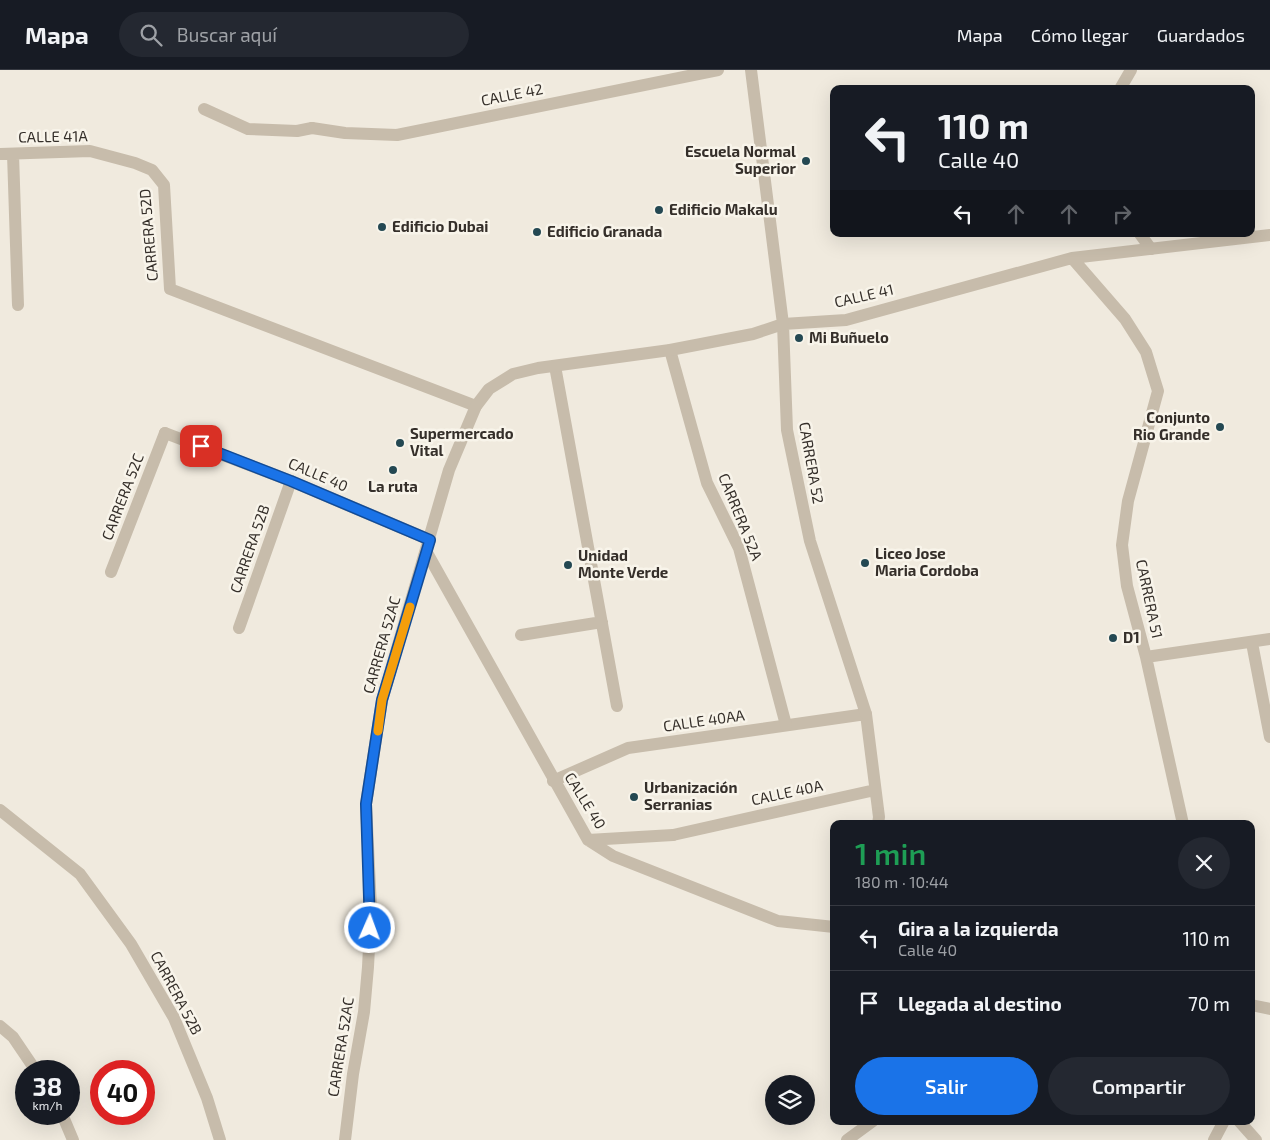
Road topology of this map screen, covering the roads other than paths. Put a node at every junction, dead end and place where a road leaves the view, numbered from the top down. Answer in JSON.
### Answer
{"nodes":[{"id":1,"x":718,"y":70,"type":"edge"},
{"id":2,"x":751,"y":70,"type":"edge"},
{"id":3,"x":1131,"y":70,"type":"edge"},
{"id":4,"x":1122,"y":85,"type":"edge"},
{"id":5,"x":204,"y":110,"type":"dead end"},
{"id":6,"x":6,"y":154,"type":"edge"},
{"id":7,"x":136,"y":163,"type":"joint"},
{"id":8,"x":1270,"y":235,"type":"edge"},
{"id":9,"x":1142,"y":237,"type":"edge"},
{"id":10,"x":1253,"y":237,"type":"edge"},
{"id":11,"x":1255,"y":237,"type":"edge"},
{"id":12,"x":1151,"y":249,"type":"junction"},
{"id":13,"x":1072,"y":258,"type":"junction"},
{"id":14,"x":18,"y":305,"type":"dead end"},
{"id":15,"x":783,"y":324,"type":"junction"},
{"id":16,"x":670,"y":350,"type":"junction"},
{"id":17,"x":555,"y":366,"type":"junction"},
{"id":18,"x":476,"y":406,"type":"junction"},
{"id":19,"x":165,"y":433,"type":"joint"},
{"id":20,"x":291,"y":481,"type":"junction"},
{"id":21,"x":428,"y":546,"type":"junction"},
{"id":22,"x":112,"y":572,"type":"dead end"},
{"id":23,"x":602,"y":622,"type":"junction"},
{"id":24,"x":239,"y":628,"type":"dead end"},
{"id":25,"x":521,"y":635,"type":"dead end"},
{"id":26,"x":1270,"y":640,"type":"edge"},
{"id":27,"x":1252,"y":643,"type":"junction"},
{"id":28,"x":1146,"y":657,"type":"junction"},
{"id":29,"x":617,"y":706,"type":"dead end"},
{"id":30,"x":866,"y":714,"type":"junction"},
{"id":31,"x":786,"y":725,"type":"junction"},
{"id":32,"x":1270,"y":737,"type":"edge"},
{"id":33,"x":553,"y":781,"type":"junction"},
{"id":34,"x":875,"y":790,"type":"junction"},
{"id":35,"x":0,"y":810,"type":"edge"},
{"id":36,"x":878,"y":820,"type":"edge"},
{"id":37,"x":1182,"y":820,"type":"edge"},
{"id":38,"x":588,"y":840,"type":"junction"},
{"id":39,"x":830,"y":927,"type":"edge"},
{"id":40,"x":1255,"y":1006,"type":"edge"},
{"id":41,"x":1270,"y":1009,"type":"edge"},
{"id":42,"x":0,"y":1026,"type":"edge"},
{"id":43,"x":29,"y":1060,"type":"edge"},
{"id":44,"x":67,"y":1125,"type":"edge"},
{"id":45,"x":868,"y":1125,"type":"edge"},
{"id":46,"x":1222,"y":1125,"type":"edge"},
{"id":47,"x":1243,"y":1125,"type":"edge"},
{"id":48,"x":73,"y":1140,"type":"edge"},
{"id":49,"x":220,"y":1140,"type":"edge"},
{"id":50,"x":345,"y":1140,"type":"edge"},
{"id":51,"x":847,"y":1140,"type":"edge"},
{"id":52,"x":1214,"y":1140,"type":"edge"},
{"id":53,"x":1256,"y":1140,"type":"edge"}],
"edges":[{"from":1,"to":5,"type":"street","name":"CALLE 42"},
{"from":2,"to":15,"type":"street","name":"CARRERA 52"},
{"from":3,"to":4,"type":"street"},
{"from":6,"to":7,"type":"street","name":"CALLE 41A"},
{"from":6,"to":14,"type":"street"},
{"from":7,"to":18,"type":"street","name":"CARRERA 52D"},
{"from":8,"to":11,"type":"street","name":"CALLE 41"},
{"from":9,"to":12,"type":"street"},
{"from":10,"to":12,"type":"street","name":"CALLE 41"},
{"from":12,"to":13,"type":"street","name":"CALLE 41"},
{"from":13,"to":15,"type":"street","name":"CALLE 41"},
{"from":13,"to":28,"type":"street","name":"CARRERA 51"},
{"from":15,"to":16,"type":"street","name":"CALLE 41"},
{"from":15,"to":30,"type":"street","name":"CARRERA 52"},
{"from":16,"to":17,"type":"street","name":"CALLE 41"},
{"from":16,"to":31,"type":"street","name":"CARRERA 52A"},
{"from":17,"to":18,"type":"street","name":"CALLE 41"},
{"from":17,"to":23,"type":"street"},
{"from":18,"to":21,"type":"street","name":"CARRERA 52AC"},
{"from":19,"to":20,"type":"street","name":"CALLE 40"},
{"from":19,"to":22,"type":"street","name":"CARRERA 52C"},
{"from":20,"to":21,"type":"street","name":"CALLE 40"},
{"from":20,"to":24,"type":"street","name":"CARRERA 52B"},
{"from":21,"to":33,"type":"street","name":"CALLE 40"},
{"from":21,"to":50,"type":"street","name":"CARRERA 52AC"},
{"from":23,"to":25,"type":"street"},
{"from":23,"to":29,"type":"street"},
{"from":26,"to":27,"type":"street"},
{"from":27,"to":28,"type":"street"},
{"from":27,"to":32,"type":"street"},
{"from":28,"to":37,"type":"street","name":"CARRERA 51"},
{"from":30,"to":31,"type":"street","name":"CALLE 40AA"},
{"from":30,"to":34,"type":"street","name":"CARRERA 52"},
{"from":31,"to":33,"type":"street","name":"CALLE 40AA"},
{"from":33,"to":38,"type":"street","name":"CALLE 40"},
{"from":34,"to":36,"type":"street","name":"CARRERA 52"},
{"from":34,"to":38,"type":"street","name":"CALLE 40A"},
{"from":35,"to":49,"type":"street","name":"CARRERA 52B"},
{"from":38,"to":39,"type":"street","name":"CALLE 40"},
{"from":40,"to":41,"type":"street"},
{"from":42,"to":43,"type":"street"},
{"from":44,"to":48,"type":"street"},
{"from":45,"to":51,"type":"street"},
{"from":46,"to":52,"type":"street"},
{"from":47,"to":53,"type":"street"}]}
